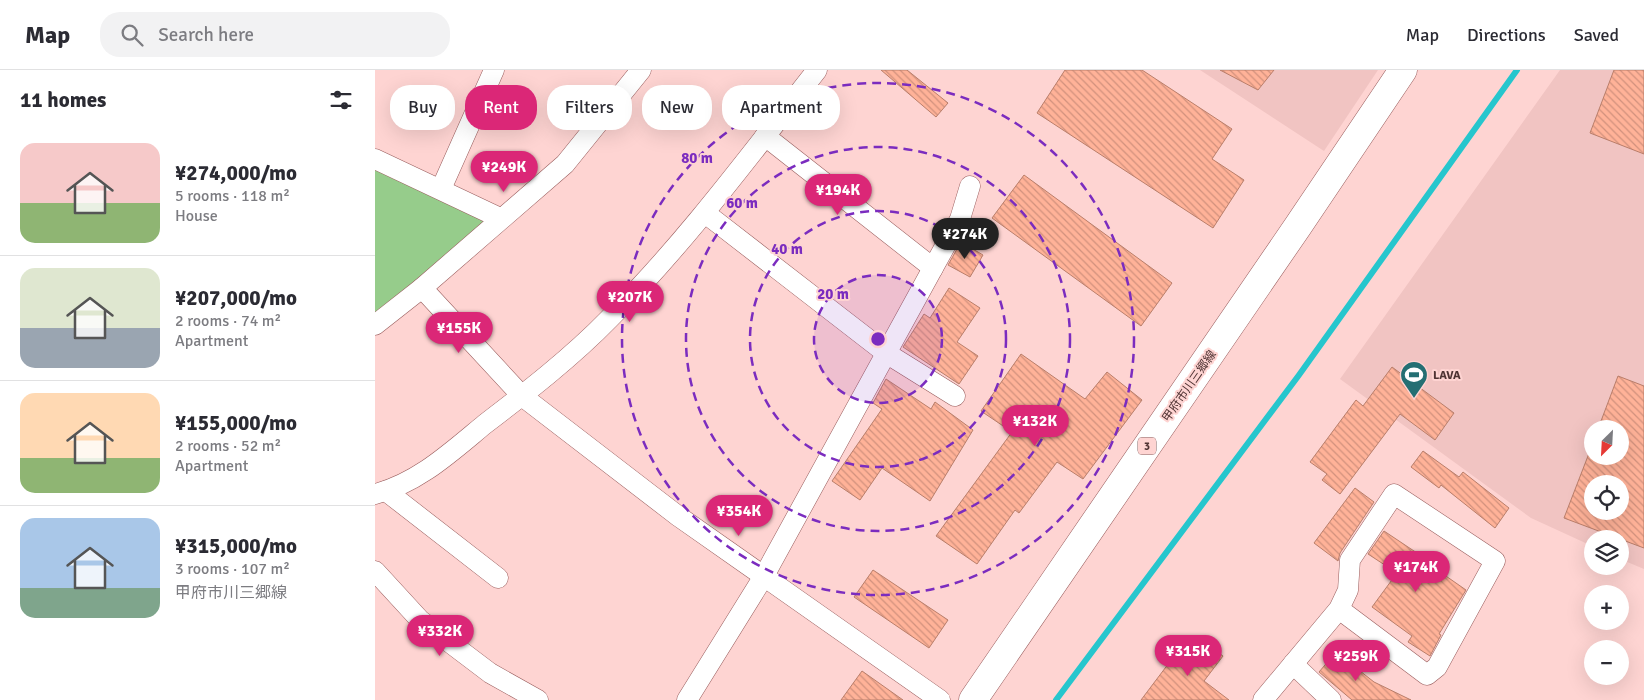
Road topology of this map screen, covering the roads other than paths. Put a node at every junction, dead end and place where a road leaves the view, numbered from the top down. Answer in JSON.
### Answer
{"nodes":[{"id":1,"x":494,"y":70,"type":"edge"},
{"id":2,"x":641,"y":70,"type":"edge"},
{"id":3,"x":817,"y":70,"type":"edge"},
{"id":4,"x":1403,"y":70,"type":"edge"},
{"id":5,"x":765,"y":136,"type":"junction"},
{"id":6,"x":375,"y":159,"type":"edge"},
{"id":7,"x":969,"y":186,"type":"dead end"},
{"id":8,"x":441,"y":189,"type":"junction"},
{"id":9,"x":705,"y":214,"type":"junction"},
{"id":10,"x":500,"y":218,"type":"junction"},
{"id":11,"x":933,"y":268,"type":"junction"},
{"id":12,"x":422,"y":288,"type":"junction"},
{"id":13,"x":375,"y":325,"type":"edge"},
{"id":14,"x":886,"y":353,"type":"junction"},
{"id":15,"x":522,"y":396,"type":"junction"},
{"id":16,"x":955,"y":396,"type":"dead end"},
{"id":17,"x":380,"y":493,"type":"edge"},
{"id":18,"x":375,"y":571,"type":"edge"},
{"id":19,"x":764,"y":576,"type":"junction"},
{"id":20,"x":498,"y":578,"type":"dead end"},
{"id":21,"x":1339,"y":609,"type":"junction"},
{"id":22,"x":1293,"y":664,"type":"junction"},
{"id":23,"x":539,"y":700,"type":"edge"},
{"id":24,"x":687,"y":700,"type":"edge"},
{"id":25,"x":940,"y":700,"type":"edge"},
{"id":26,"x":973,"y":700,"type":"edge"},
{"id":27,"x":1263,"y":700,"type":"edge"},
{"id":28,"x":1331,"y":700,"type":"edge"}],
"edges":[{"from":1,"to":8,"type":"street"},
{"from":2,"to":10,"type":"street"},
{"from":3,"to":5,"type":"street"},
{"from":4,"to":26,"type":"main road","name":"甲府市川三郷線","number":"3"},
{"from":5,"to":9,"type":"street"},
{"from":5,"to":11,"type":"street"},
{"from":6,"to":8,"type":"street"},
{"from":7,"to":11,"type":"street"},
{"from":8,"to":10,"type":"street"},
{"from":9,"to":14,"type":"street"},
{"from":9,"to":15,"type":"street"},
{"from":10,"to":12,"type":"street"},
{"from":11,"to":14,"type":"street"},
{"from":12,"to":13,"type":"street"},
{"from":12,"to":15,"type":"street"},
{"from":14,"to":16,"type":"street"},
{"from":14,"to":19,"type":"street"},
{"from":15,"to":17,"type":"street"},
{"from":15,"to":19,"type":"street"},
{"from":17,"to":20,"type":"street"},
{"from":18,"to":23,"type":"street"},
{"from":19,"to":24,"type":"street"},
{"from":19,"to":25,"type":"street"},
{"from":21,"to":21,"type":"street"},
{"from":21,"to":22,"type":"street"},
{"from":22,"to":27,"type":"street"},
{"from":22,"to":28,"type":"street"}]}
